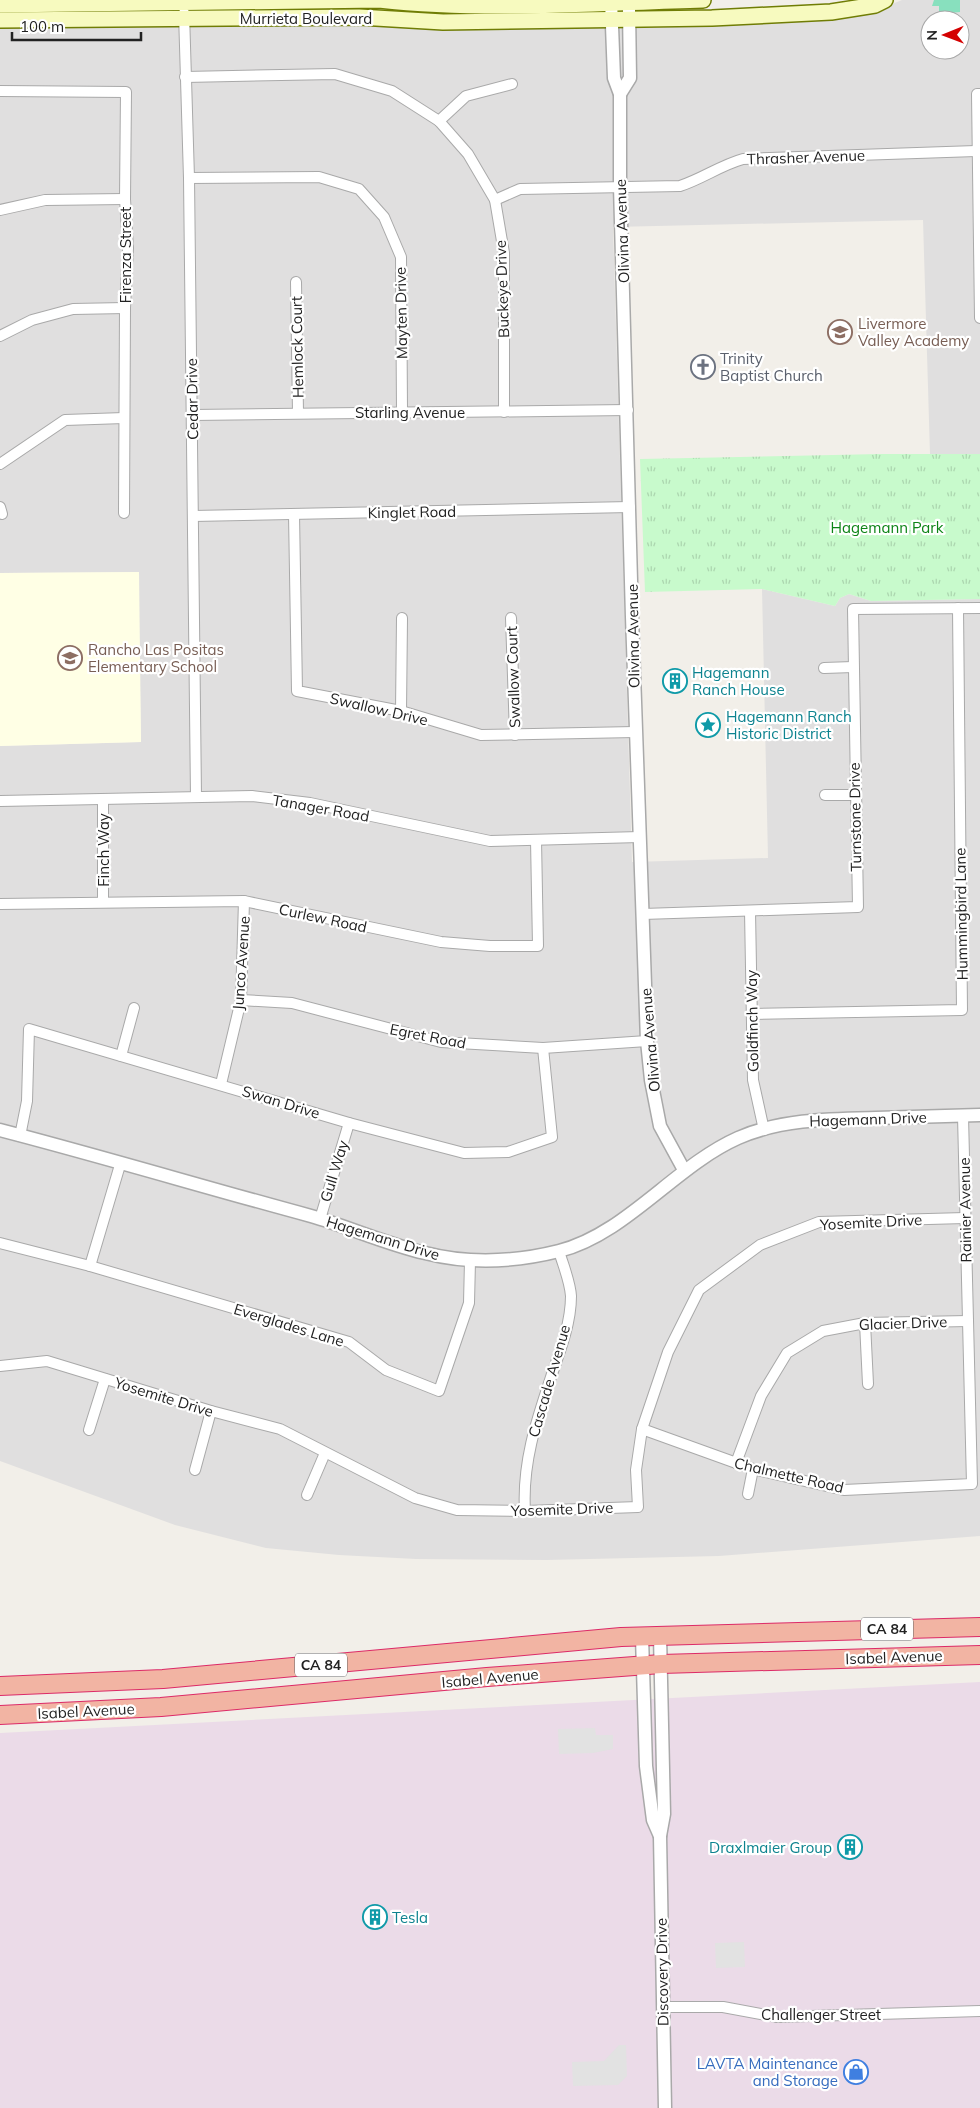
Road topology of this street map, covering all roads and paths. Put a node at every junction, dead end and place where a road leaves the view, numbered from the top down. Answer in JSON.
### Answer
{"nodes":[{"id":1,"x":703,"y":0,"type":"edge"},
{"id":2,"x":885,"y":0,"type":"edge"},
{"id":3,"x":16,"y":2,"type":"edge"},
{"id":4,"x":184,"y":2,"type":"junction"},
{"id":5,"x":629,"y":2,"type":"edge"},
{"id":6,"x":0,"y":5,"type":"edge"},
{"id":7,"x":612,"y":8,"type":"edge"},
{"id":8,"x":629,"y":19,"type":"junction"},
{"id":9,"x":0,"y":20,"type":"edge"},
{"id":10,"x":17,"y":20,"type":"junction"},
{"id":11,"x":184,"y":20,"type":"junction"},
{"id":12,"x":186,"y":77,"type":"junction"},
{"id":13,"x":512,"y":84,"type":"dead end"},
{"id":14,"x":0,"y":91,"type":"edge"},
{"id":15,"x":620,"y":94,"type":"junction"},
{"id":16,"x":978,"y":94,"type":"edge"},
{"id":17,"x":439,"y":121,"type":"junction"},
{"id":18,"x":976,"y":151,"type":"junction"},
{"id":19,"x":189,"y":178,"type":"junction"},
{"id":20,"x":620,"y":186,"type":"junction"},
{"id":21,"x":125,"y":199,"type":"junction"},
{"id":22,"x":495,"y":200,"type":"junction"},
{"id":23,"x":0,"y":210,"type":"edge"},
{"id":24,"x":296,"y":282,"type":"dead end"},
{"id":25,"x":979,"y":283,"type":"edge"},
{"id":26,"x":125,"y":308,"type":"junction"},
{"id":27,"x":980,"y":318,"type":"edge"},
{"id":28,"x":0,"y":336,"type":"edge"},
{"id":29,"x":628,"y":410,"type":"junction"},
{"id":30,"x":402,"y":411,"type":"junction"},
{"id":31,"x":504,"y":412,"type":"junction"},
{"id":32,"x":298,"y":413,"type":"junction"},
{"id":33,"x":192,"y":414,"type":"junction"},
{"id":34,"x":124,"y":418,"type":"junction"},
{"id":35,"x":0,"y":464,"type":"edge"},
{"id":36,"x":630,"y":507,"type":"junction"},
{"id":37,"x":124,"y":513,"type":"dead end"},
{"id":38,"x":294,"y":514,"type":"junction"},
{"id":39,"x":193,"y":516,"type":"junction"},
{"id":40,"x":958,"y":608,"type":"junction"},
{"id":41,"x":980,"y":608,"type":"edge"},
{"id":42,"x":402,"y":618,"type":"dead end"},
{"id":43,"x":511,"y":618,"type":"dead end"},
{"id":44,"x":853,"y":667,"type":"junction"},
{"id":45,"x":824,"y":668,"type":"dead end"},
{"id":46,"x":401,"y":711,"type":"junction"},
{"id":47,"x":635,"y":732,"type":"junction"},
{"id":48,"x":515,"y":735,"type":"junction"},
{"id":49,"x":825,"y":795,"type":"dead end"},
{"id":50,"x":854,"y":795,"type":"junction"},
{"id":51,"x":196,"y":797,"type":"junction"},
{"id":52,"x":102,"y":799,"type":"junction"},
{"id":53,"x":0,"y":801,"type":"edge"},
{"id":54,"x":640,"y":837,"type":"junction"},
{"id":55,"x":536,"y":840,"type":"junction"},
{"id":56,"x":103,"y":901,"type":"junction"},
{"id":57,"x":244,"y":902,"type":"junction"},
{"id":58,"x":0,"y":904,"type":"edge"},
{"id":59,"x":750,"y":911,"type":"junction"},
{"id":60,"x":643,"y":914,"type":"junction"},
{"id":61,"x":241,"y":1000,"type":"junction"},
{"id":62,"x":134,"y":1008,"type":"dead end"},
{"id":63,"x":752,"y":1014,"type":"junction"},
{"id":64,"x":647,"y":1041,"type":"junction"},
{"id":65,"x":543,"y":1048,"type":"junction"},
{"id":66,"x":121,"y":1056,"type":"junction"},
{"id":67,"x":221,"y":1084,"type":"junction"},
{"id":68,"x":980,"y":1115,"type":"edge"},
{"id":69,"x":963,"y":1116,"type":"junction"},
{"id":70,"x":349,"y":1123,"type":"junction"},
{"id":71,"x":0,"y":1130,"type":"edge"},
{"id":72,"x":764,"y":1130,"type":"junction"},
{"id":73,"x":20,"y":1136,"type":"junction"},
{"id":74,"x":120,"y":1165,"type":"junction"},
{"id":75,"x":684,"y":1170,"type":"junction"},
{"id":76,"x":965,"y":1218,"type":"junction"},
{"id":77,"x":320,"y":1219,"type":"junction"},
{"id":78,"x":0,"y":1243,"type":"edge"},
{"id":79,"x":559,"y":1251,"type":"junction"},
{"id":80,"x":470,"y":1261,"type":"junction"},
{"id":81,"x":90,"y":1266,"type":"junction"},
{"id":82,"x":968,"y":1321,"type":"junction"},
{"id":83,"x":865,"y":1323,"type":"junction"},
{"id":84,"x":0,"y":1366,"type":"edge"},
{"id":85,"x":105,"y":1379,"type":"junction"},
{"id":86,"x":868,"y":1384,"type":"dead end"},
{"id":87,"x":211,"y":1411,"type":"junction"},
{"id":88,"x":642,"y":1429,"type":"junction"},
{"id":89,"x":89,"y":1430,"type":"dead end"},
{"id":90,"x":325,"y":1454,"type":"junction"},
{"id":91,"x":736,"y":1463,"type":"junction"},
{"id":92,"x":754,"y":1469,"type":"junction"},
{"id":93,"x":195,"y":1470,"type":"dead end"},
{"id":94,"x":972,"y":1484,"type":"joint"},
{"id":95,"x":748,"y":1494,"type":"dead end"},
{"id":96,"x":306,"y":1495,"type":"dead end"},
{"id":97,"x":525,"y":1511,"type":"junction"},
{"id":98,"x":980,"y":1627,"type":"edge"},
{"id":99,"x":651,"y":1637,"type":"junction"},
{"id":100,"x":980,"y":1655,"type":"edge"},
{"id":101,"x":661,"y":1664,"type":"junction"},
{"id":102,"x":643,"y":1667,"type":"junction"},
{"id":103,"x":0,"y":1686,"type":"edge"},
{"id":104,"x":0,"y":1715,"type":"edge"},
{"id":105,"x":660,"y":1836,"type":"junction"},
{"id":106,"x":662,"y":2007,"type":"junction"},
{"id":107,"x":980,"y":2011,"type":"edge"},
{"id":108,"x":665,"y":2108,"type":"edge"}],
"edges":[{"from":1,"to":5,"type":"main road"},
{"from":2,"to":8,"type":"main road"},
{"from":3,"to":4,"type":"main road","name":"Murrieta Boulevard"},
{"from":3,"to":6,"type":"main road","name":"Murrieta Boulevard"},
{"from":3,"to":10,"type":"street"},
{"from":4,"to":7,"type":"main road","name":"Murrieta Boulevard"},
{"from":4,"to":11,"type":"street","name":"Cedar Drive"},
{"from":5,"to":7,"type":"main road"},
{"from":5,"to":8,"type":"street","name":"Olivina Avenue"},
{"from":7,"to":8,"type":"main road"},
{"from":7,"to":11,"type":"main road","name":"Murrieta Boulevard"},
{"from":7,"to":15,"type":"street","name":"Olivina Avenue"},
{"from":8,"to":15,"type":"street","name":"Olivina Avenue"},
{"from":9,"to":10,"type":"main road","name":"Murrieta Boulevard"},
{"from":10,"to":11,"type":"main road","name":"Murrieta Boulevard"},
{"from":11,"to":12,"type":"street","name":"Cedar Drive"},
{"from":12,"to":17,"type":"street","name":"Buckeye Drive"},
{"from":12,"to":19,"type":"street","name":"Cedar Drive"},
{"from":13,"to":17,"type":"street"},
{"from":14,"to":21,"type":"street","name":"Firenza Street"},
{"from":15,"to":20,"type":"street","name":"Olivina Avenue"},
{"from":16,"to":18,"type":"street"},
{"from":17,"to":22,"type":"street","name":"Buckeye Drive"},
{"from":18,"to":20,"type":"street","name":"Thrasher Avenue"},
{"from":18,"to":25,"type":"street"},
{"from":19,"to":30,"type":"street","name":"Mayten Drive"},
{"from":19,"to":33,"type":"street","name":"Cedar Drive"},
{"from":20,"to":22,"type":"street","name":"Thrasher Avenue"},
{"from":20,"to":29,"type":"street","name":"Olivina Avenue"},
{"from":21,"to":23,"type":"street"},
{"from":21,"to":26,"type":"street","name":"Firenza Street"},
{"from":22,"to":31,"type":"street","name":"Buckeye Drive"},
{"from":24,"to":32,"type":"street","name":"Hemlock Court"},
{"from":25,"to":27,"type":"street"},
{"from":26,"to":28,"type":"street"},
{"from":26,"to":34,"type":"street","name":"Firenza Street"},
{"from":29,"to":31,"type":"street","name":"Starling Avenue"},
{"from":29,"to":36,"type":"street","name":"Olivina Avenue"},
{"from":30,"to":31,"type":"street","name":"Starling Avenue"},
{"from":30,"to":32,"type":"street","name":"Starling Avenue"},
{"from":32,"to":33,"type":"street","name":"Starling Avenue"},
{"from":33,"to":39,"type":"street","name":"Cedar Drive"},
{"from":34,"to":35,"type":"street"},
{"from":34,"to":37,"type":"street","name":"Firenza Street"},
{"from":36,"to":38,"type":"street","name":"Kinglet Road"},
{"from":36,"to":47,"type":"street","name":"Olivina Avenue"},
{"from":38,"to":39,"type":"street","name":"Kinglet Road"},
{"from":38,"to":46,"type":"street","name":"Swallow Drive"},
{"from":39,"to":51,"type":"street","name":"Cedar Drive"},
{"from":40,"to":41,"type":"street","name":"Turnstone Drive"},
{"from":40,"to":44,"type":"street","name":"Turnstone Drive"},
{"from":40,"to":63,"type":"street","name":"Hummingbird Lane"},
{"from":42,"to":46,"type":"street"},
{"from":43,"to":48,"type":"street","name":"Swallow Court"},
{"from":44,"to":45,"type":"street"},
{"from":44,"to":50,"type":"street","name":"Turnstone Drive"},
{"from":46,"to":48,"type":"street","name":"Swallow Drive"},
{"from":47,"to":48,"type":"street","name":"Swallow Drive"},
{"from":47,"to":54,"type":"street","name":"Olivina Avenue"},
{"from":49,"to":50,"type":"street"},
{"from":50,"to":59,"type":"street","name":"Turnstone Drive"},
{"from":51,"to":52,"type":"street","name":"Tanager Road"},
{"from":51,"to":55,"type":"street","name":"Tanager Road"},
{"from":52,"to":53,"type":"street","name":"Tanager Road"},
{"from":52,"to":56,"type":"street","name":"Finch Way"},
{"from":54,"to":55,"type":"street","name":"Tanager Road"},
{"from":54,"to":60,"type":"street","name":"Olivina Avenue"},
{"from":55,"to":57,"type":"street","name":"Curlew Road"},
{"from":56,"to":57,"type":"street","name":"Curlew Road"},
{"from":56,"to":58,"type":"street","name":"Curlew Road"},
{"from":57,"to":61,"type":"street","name":"Junco Avenue"},
{"from":59,"to":60,"type":"street","name":"Turnstone Drive"},
{"from":59,"to":63,"type":"street","name":"Goldfinch Way"},
{"from":60,"to":64,"type":"street","name":"Olivina Avenue"},
{"from":61,"to":65,"type":"street","name":"Egret Road"},
{"from":61,"to":67,"type":"street","name":"Junco Avenue"},
{"from":62,"to":66,"type":"street"},
{"from":63,"to":72,"type":"street","name":"Goldfinch Way"},
{"from":64,"to":65,"type":"street","name":"Egret Road"},
{"from":64,"to":75,"type":"street","name":"Olivina Avenue"},
{"from":65,"to":70,"type":"street","name":"Swan Drive"},
{"from":66,"to":67,"type":"street","name":"Swan Drive"},
{"from":66,"to":73,"type":"street","name":"Swan Drive"},
{"from":67,"to":70,"type":"street","name":"Swan Drive"},
{"from":68,"to":69,"type":"street","name":"Hagemann Drive"},
{"from":69,"to":72,"type":"street","name":"Hagemann Drive"},
{"from":69,"to":76,"type":"street","name":"Rainier Avenue"},
{"from":70,"to":77,"type":"street","name":"Gull Way"},
{"from":71,"to":73,"type":"street","name":"Hagemann Drive"},
{"from":72,"to":75,"type":"street","name":"Hagemann Drive"},
{"from":73,"to":74,"type":"street","name":"Hagemann Drive"},
{"from":74,"to":77,"type":"street","name":"Hagemann Drive"},
{"from":74,"to":81,"type":"street"},
{"from":75,"to":79,"type":"street","name":"Hagemann Drive"},
{"from":76,"to":82,"type":"street","name":"Rainier Avenue"},
{"from":76,"to":88,"type":"street","name":"Yosemite Drive"},
{"from":77,"to":80,"type":"street","name":"Hagemann Drive"},
{"from":78,"to":81,"type":"street","name":"Everglades Lane"},
{"from":79,"to":80,"type":"street","name":"Hagemann Drive"},
{"from":79,"to":97,"type":"street","name":"Cascade Avenue"},
{"from":80,"to":81,"type":"street","name":"Everglades Lane"},
{"from":82,"to":83,"type":"street","name":"Glacier Drive"},
{"from":82,"to":94,"type":"street","name":"Rainier Avenue"},
{"from":83,"to":86,"type":"street"},
{"from":83,"to":91,"type":"street","name":"Glacier Drive"},
{"from":84,"to":85,"type":"street","name":"Yosemite Drive"},
{"from":85,"to":87,"type":"street","name":"Yosemite Drive"},
{"from":85,"to":89,"type":"street"},
{"from":87,"to":90,"type":"street","name":"Yosemite Drive"},
{"from":87,"to":93,"type":"street"},
{"from":88,"to":91,"type":"street","name":"Chalmette Road"},
{"from":88,"to":97,"type":"street","name":"Yosemite Drive"},
{"from":90,"to":96,"type":"street"},
{"from":90,"to":97,"type":"street","name":"Yosemite Drive"},
{"from":91,"to":92,"type":"street","name":"Chalmette Road"},
{"from":92,"to":94,"type":"street","name":"Chalmette Road"},
{"from":92,"to":95,"type":"street"},
{"from":98,"to":99,"type":"highway","name":"Isabel Avenue","number":"CA 84"},
{"from":99,"to":101,"type":"street","name":"Discovery Drive"},
{"from":99,"to":102,"type":"street","name":"Discovery Drive"},
{"from":99,"to":103,"type":"highway","name":"Isabel Avenue","number":"CA 84"},
{"from":100,"to":101,"type":"highway","name":"Isabel Avenue"},
{"from":101,"to":102,"type":"highway","name":"Isabel Avenue","number":"CA 84"},
{"from":101,"to":105,"type":"street","name":"Discovery Drive"},
{"from":102,"to":104,"type":"highway","name":"Isabel Avenue","number":"CA 84"},
{"from":102,"to":105,"type":"street","name":"Discovery Drive"},
{"from":105,"to":106,"type":"street","name":"Discovery Drive"},
{"from":106,"to":107,"type":"street","name":"Challenger Street"},
{"from":106,"to":108,"type":"street","name":"Discovery Drive"}]}
